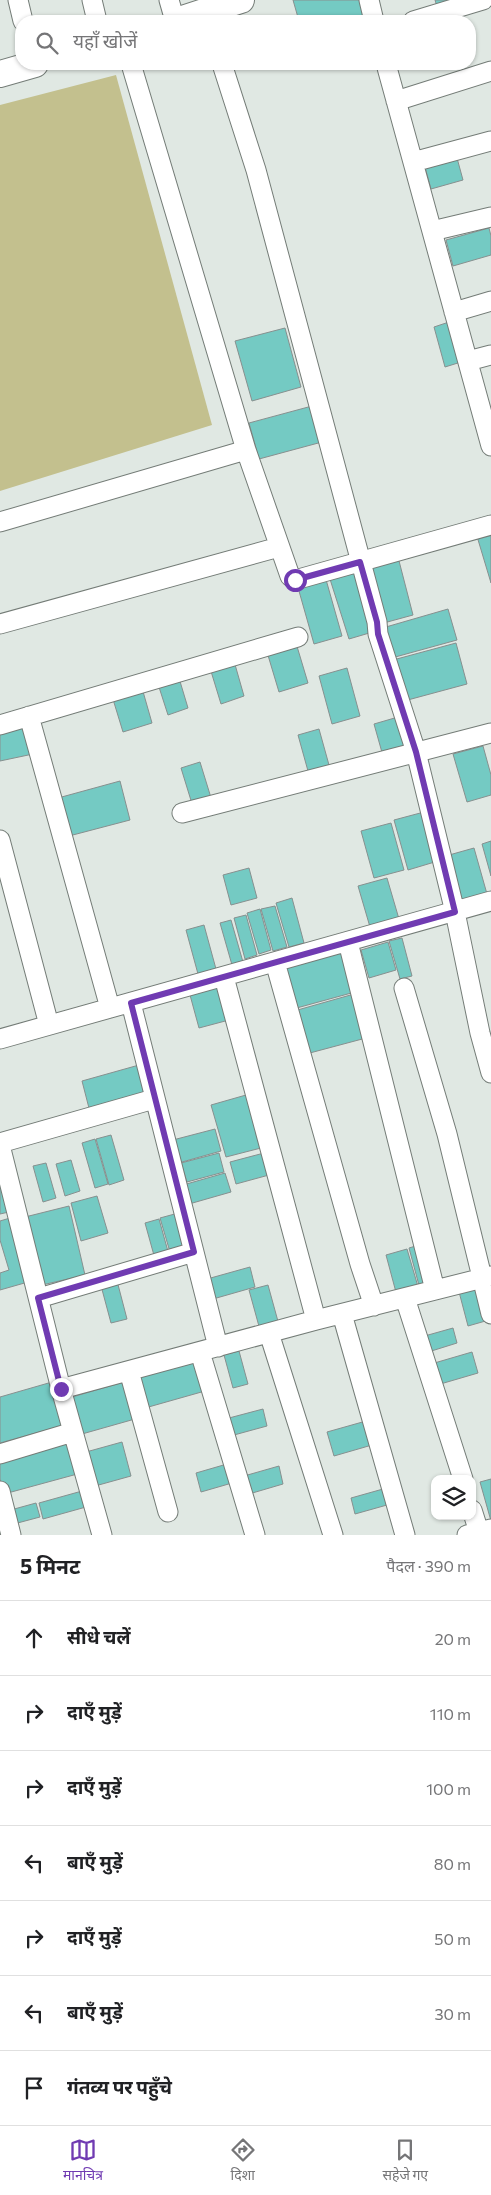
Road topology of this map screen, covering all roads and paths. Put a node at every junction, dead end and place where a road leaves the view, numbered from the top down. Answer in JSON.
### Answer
{"nodes":[{"id":1,"x":18,"y":0,"type":"edge"},
{"id":2,"x":92,"y":0,"type":"edge"},
{"id":3,"x":170,"y":0,"type":"edge"},
{"id":4,"x":242,"y":0,"type":"edge"},
{"id":5,"x":368,"y":0,"type":"edge"},
{"id":6,"x":483,"y":0,"type":"edge"},
{"id":7,"x":22,"y":15,"type":"edge"},
{"id":8,"x":96,"y":15,"type":"edge"},
{"id":9,"x":174,"y":15,"type":"edge"},
{"id":10,"x":209,"y":15,"type":"edge"},
{"id":11,"x":372,"y":15,"type":"edge"},
{"id":12,"x":433,"y":15,"type":"edge"},
{"id":13,"x":15,"y":70,"type":"edge"},
{"id":14,"x":133,"y":70,"type":"edge"},
{"id":15,"x":224,"y":70,"type":"edge"},
{"id":16,"x":388,"y":70,"type":"edge"},
{"id":17,"x":491,"y":71,"type":"edge"},
{"id":18,"x":0,"y":74,"type":"edge"},
{"id":19,"x":396,"y":101,"type":"junction"},
{"id":20,"x":491,"y":141,"type":"edge"},
{"id":21,"x":413,"y":162,"type":"junction"},
{"id":22,"x":491,"y":217,"type":"edge"},
{"id":23,"x":432,"y":231,"type":"junction"},
{"id":24,"x":491,"y":302,"type":"edge"},
{"id":25,"x":454,"y":312,"type":"junction"},
{"id":26,"x":491,"y":355,"type":"edge"},
{"id":27,"x":468,"y":361,"type":"junction"},
{"id":28,"x":490,"y":438,"type":"edge"},
{"id":29,"x":246,"y":450,"type":"junction"},
{"id":30,"x":0,"y":522,"type":"edge"},
{"id":31,"x":491,"y":525,"type":"edge"},
{"id":32,"x":280,"y":547,"type":"junction"},
{"id":33,"x":360,"y":562,"type":"junction"},
{"id":34,"x":0,"y":624,"type":"edge"},
{"id":35,"x":298,"y":637,"type":"dead end"},
{"id":36,"x":29,"y":716,"type":"junction"},
{"id":37,"x":0,"y":725,"type":"edge"},
{"id":38,"x":491,"y":733,"type":"edge"},
{"id":39,"x":416,"y":752,"type":"junction"},
{"id":40,"x":182,"y":813,"type":"dead end"},
{"id":41,"x":0,"y":840,"type":"edge"},
{"id":42,"x":491,"y":902,"type":"edge"},
{"id":43,"x":455,"y":912,"type":"junction"},
{"id":44,"x":348,"y":942,"type":"junction"},
{"id":45,"x":275,"y":962,"type":"junction"},
{"id":46,"x":224,"y":977,"type":"junction"},
{"id":47,"x":404,"y":988,"type":"dead end"},
{"id":48,"x":131,"y":1003,"type":"junction"},
{"id":49,"x":110,"y":1008,"type":"junction"},
{"id":50,"x":49,"y":1025,"type":"junction"},
{"id":51,"x":0,"y":1039,"type":"edge"},
{"id":52,"x":491,"y":1073,"type":"edge"},
{"id":53,"x":154,"y":1099,"type":"junction"},
{"id":54,"x":0,"y":1144,"type":"edge"},
{"id":55,"x":9,"y":1216,"type":"edge"},
{"id":56,"x":194,"y":1252,"type":"junction"},
{"id":57,"x":486,"y":1277,"type":"edge"},
{"id":58,"x":435,"y":1290,"type":"junction"},
{"id":59,"x":38,"y":1298,"type":"junction"},
{"id":60,"x":405,"y":1298,"type":"junction"},
{"id":61,"x":374,"y":1306,"type":"junction"},
{"id":62,"x":342,"y":1314,"type":"junction"},
{"id":63,"x":491,"y":1314,"type":"edge"},
{"id":64,"x":316,"y":1320,"type":"junction"},
{"id":65,"x":269,"y":1333,"type":"junction"},
{"id":66,"x":218,"y":1347,"type":"junction"},
{"id":67,"x":200,"y":1352,"type":"junction"},
{"id":68,"x":129,"y":1371,"type":"junction"},
{"id":69,"x":61,"y":1389,"type":"junction"},
{"id":70,"x":73,"y":1432,"type":"junction"},
{"id":71,"x":0,"y":1454,"type":"edge"},
{"id":72,"x":461,"y":1475,"type":"edge"},
{"id":73,"x":0,"y":1491,"type":"edge"},
{"id":74,"x":168,"y":1512,"type":"dead end"},
{"id":75,"x":475,"y":1520,"type":"edge"},
{"id":76,"x":479,"y":1532,"type":"edge"},
{"id":77,"x":11,"y":1535,"type":"edge"},
{"id":78,"x":102,"y":1535,"type":"edge"},
{"id":79,"x":255,"y":1535,"type":"edge"},
{"id":80,"x":333,"y":1535,"type":"edge"},
{"id":81,"x":405,"y":1535,"type":"edge"}],
"edges":[{"from":1,"to":7,"type":"street"},
{"from":2,"to":8,"type":"street"},
{"from":3,"to":9,"type":"street"},
{"from":4,"to":10,"type":"street"},
{"from":5,"to":11,"type":"street"},
{"from":6,"to":12,"type":"street"},
{"from":13,"to":18,"type":"street"},
{"from":14,"to":29,"type":"street"},
{"from":15,"to":33,"type":"street"},
{"from":16,"to":19,"type":"street"},
{"from":17,"to":19,"type":"street"},
{"from":19,"to":21,"type":"street"},
{"from":20,"to":21,"type":"street"},
{"from":21,"to":23,"type":"street"},
{"from":22,"to":23,"type":"street"},
{"from":23,"to":25,"type":"street"},
{"from":24,"to":25,"type":"street"},
{"from":25,"to":27,"type":"street"},
{"from":26,"to":27,"type":"street"},
{"from":27,"to":28,"type":"street"},
{"from":29,"to":30,"type":"street"},
{"from":29,"to":32,"type":"street"},
{"from":31,"to":33,"type":"street"},
{"from":32,"to":33,"type":"street"},
{"from":32,"to":34,"type":"street"},
{"from":33,"to":39,"type":"street"},
{"from":35,"to":36,"type":"street"},
{"from":36,"to":37,"type":"street"},
{"from":36,"to":49,"type":"street"},
{"from":38,"to":39,"type":"street"},
{"from":39,"to":40,"type":"street"},
{"from":39,"to":43,"type":"street"},
{"from":41,"to":50,"type":"street"},
{"from":42,"to":43,"type":"street"},
{"from":43,"to":44,"type":"street"},
{"from":43,"to":52,"type":"street"},
{"from":44,"to":45,"type":"street"},
{"from":44,"to":58,"type":"street"},
{"from":45,"to":46,"type":"street"},
{"from":45,"to":61,"type":"street"},
{"from":46,"to":48,"type":"street"},
{"from":46,"to":64,"type":"street"},
{"from":47,"to":57,"type":"street"},
{"from":48,"to":49,"type":"street"},
{"from":48,"to":53,"type":"street"},
{"from":49,"to":50,"type":"street"},
{"from":50,"to":51,"type":"street"},
{"from":53,"to":54,"type":"street"},
{"from":53,"to":56,"type":"street"},
{"from":54,"to":55,"type":"street"},
{"from":55,"to":59,"type":"street"},
{"from":56,"to":59,"type":"street"},
{"from":56,"to":66,"type":"street"},
{"from":57,"to":58,"type":"street"},
{"from":57,"to":63,"type":"street"},
{"from":58,"to":60,"type":"street"},
{"from":59,"to":69,"type":"street"},
{"from":60,"to":61,"type":"street"},
{"from":60,"to":72,"type":"street"},
{"from":61,"to":62,"type":"street"},
{"from":62,"to":64,"type":"street"},
{"from":62,"to":81,"type":"street"},
{"from":64,"to":65,"type":"street"},
{"from":65,"to":66,"type":"street"},
{"from":65,"to":80,"type":"street"},
{"from":66,"to":67,"type":"street"},
{"from":67,"to":68,"type":"street"},
{"from":67,"to":79,"type":"street"},
{"from":68,"to":69,"type":"street"},
{"from":68,"to":74,"type":"street"},
{"from":69,"to":70,"type":"street"},
{"from":70,"to":71,"type":"street"},
{"from":70,"to":78,"type":"street"},
{"from":73,"to":77,"type":"street"},
{"from":75,"to":76,"type":"street"}]}
